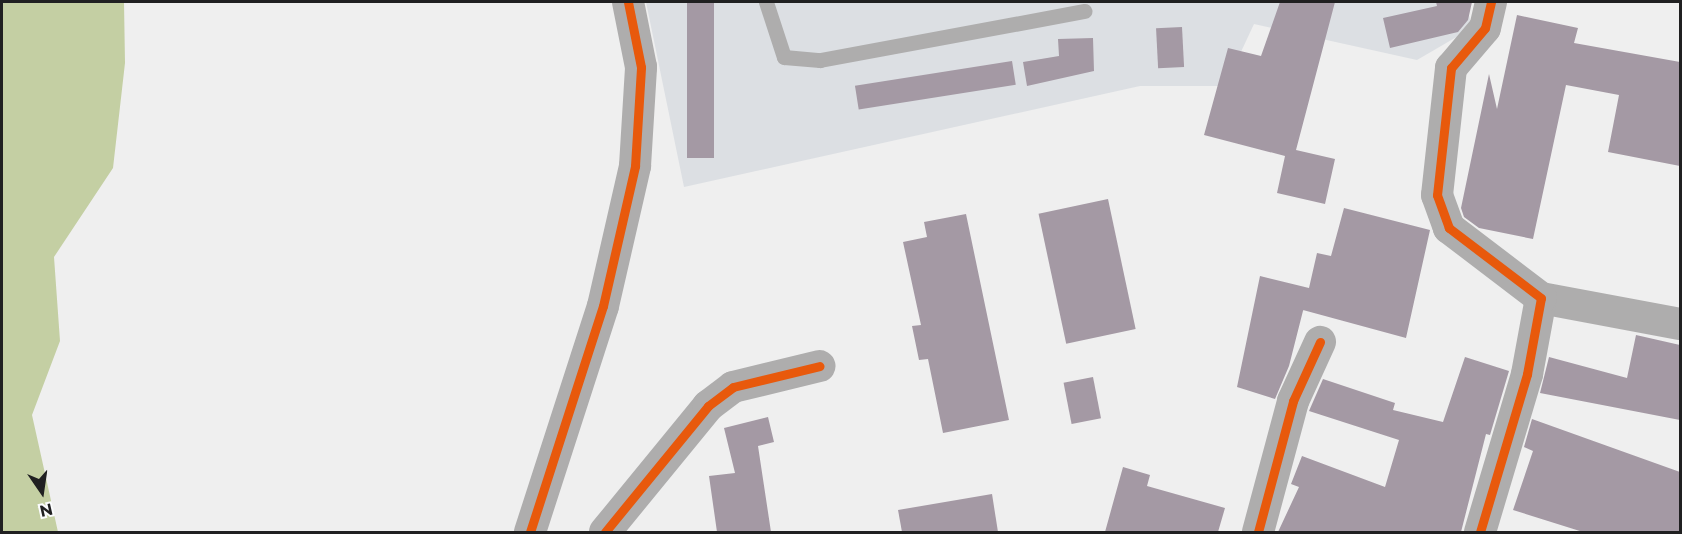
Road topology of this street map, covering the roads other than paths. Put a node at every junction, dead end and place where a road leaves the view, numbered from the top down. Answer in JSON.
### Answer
{"nodes":[{"id":1,"x":628,"y":2,"type":"edge"},
{"id":2,"x":766,"y":2,"type":"edge"},
{"id":3,"x":1491,"y":2,"type":"edge"},
{"id":4,"x":1085,"y":11,"type":"dead end"},
{"id":5,"x":1541,"y":298,"type":"junction"},
{"id":6,"x":1680,"y":324,"type":"edge"},
{"id":7,"x":1320,"y":342,"type":"dead end"},
{"id":8,"x":820,"y":366,"type":"dead end"},
{"id":9,"x":530,"y":532,"type":"edge"},
{"id":10,"x":606,"y":532,"type":"edge"},
{"id":11,"x":1258,"y":532,"type":"edge"},
{"id":12,"x":1480,"y":532,"type":"edge"}],
"edges":[{"from":1,"to":9,"type":"street"},
{"from":2,"to":4,"type":"lane"},
{"from":3,"to":5,"type":"street"},
{"from":5,"to":6,"type":"street"},
{"from":5,"to":12,"type":"street"},
{"from":7,"to":11,"type":"street"},
{"from":8,"to":10,"type":"street"}]}
